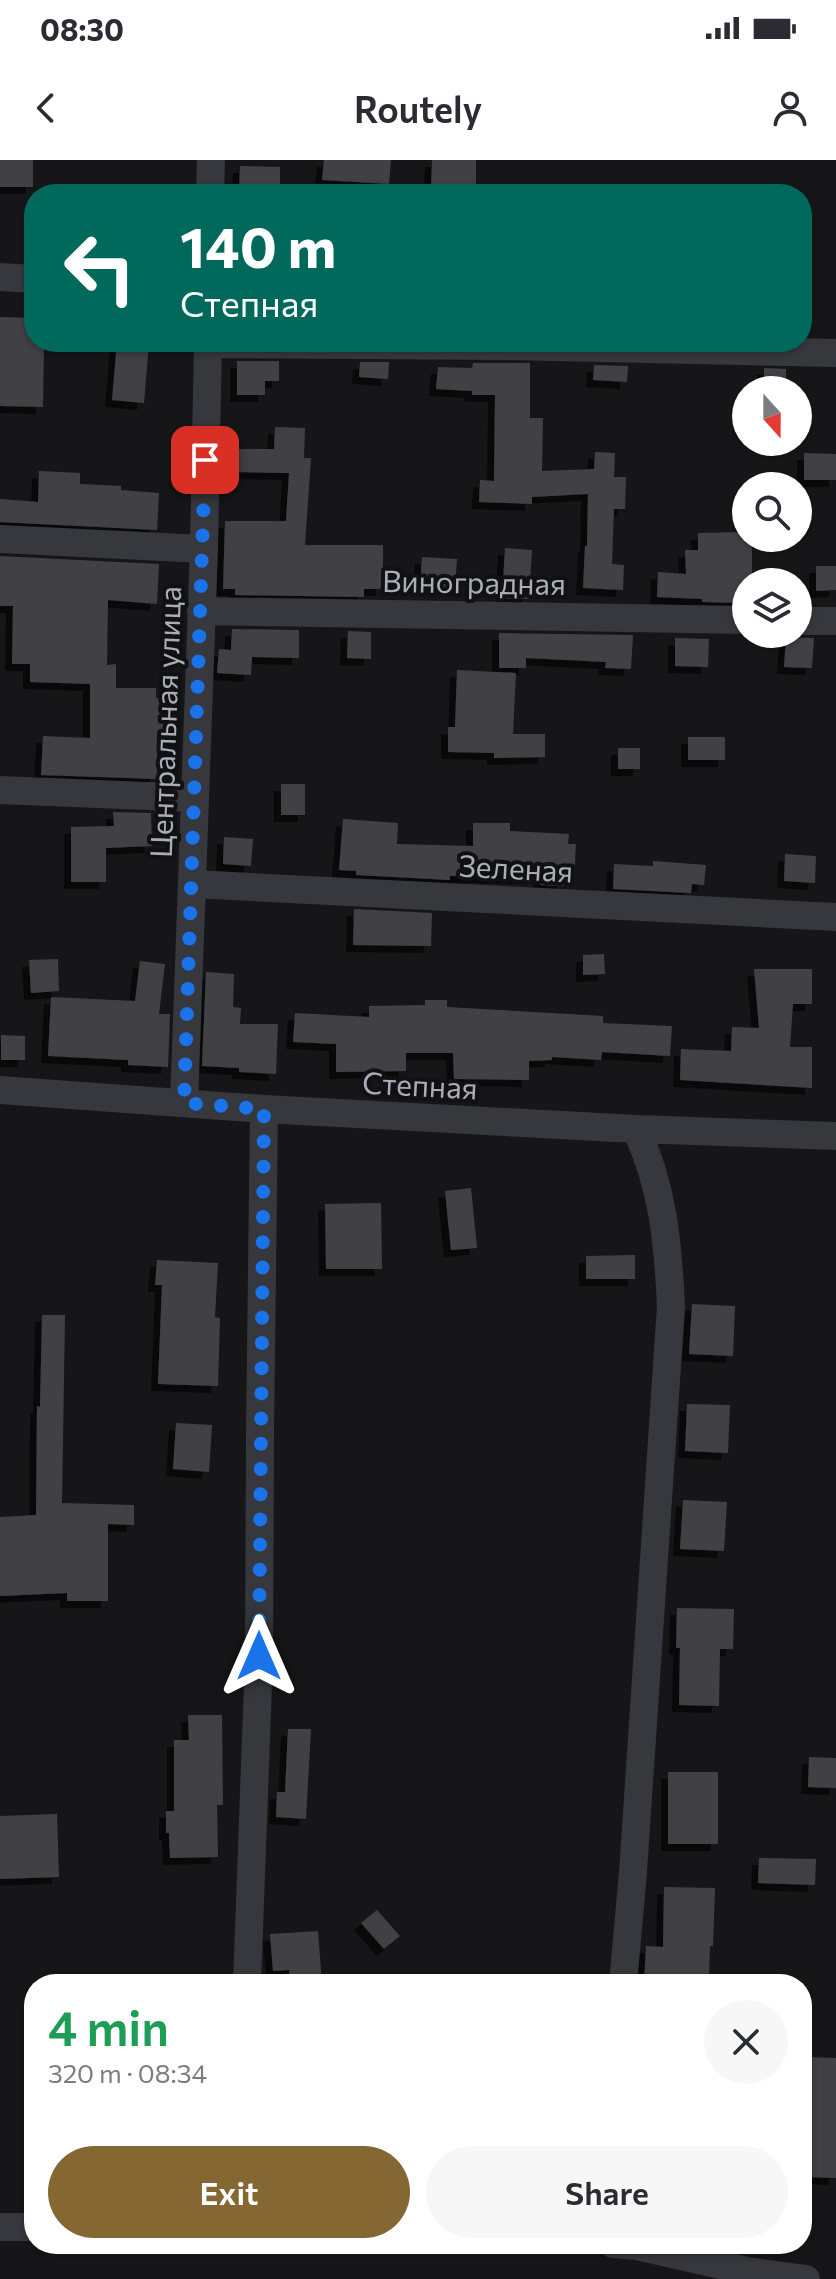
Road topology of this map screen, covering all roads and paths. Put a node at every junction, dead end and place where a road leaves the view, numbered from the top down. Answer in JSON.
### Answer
{"nodes":[{"id":1,"x":211,"y":160,"type":"edge"},
{"id":2,"x":210,"y":184,"type":"edge"},
{"id":3,"x":0,"y":277,"type":"edge"},
{"id":4,"x":24,"y":278,"type":"edge"},
{"id":5,"x":208,"y":352,"type":"edge"},
{"id":6,"x":789,"y":352,"type":"edge"},
{"id":7,"x":836,"y":353,"type":"edge"},
{"id":8,"x":0,"y":539,"type":"edge"},
{"id":9,"x":204,"y":549,"type":"junction"},
{"id":10,"x":201,"y":611,"type":"junction"},
{"id":11,"x":732,"y":620,"type":"edge"},
{"id":12,"x":812,"y":621,"type":"edge"},
{"id":13,"x":836,"y":621,"type":"edge"},
{"id":14,"x":0,"y":790,"type":"edge"},
{"id":15,"x":195,"y":798,"type":"junction"},
{"id":16,"x":192,"y":884,"type":"junction"},
{"id":17,"x":836,"y":917,"type":"edge"},
{"id":18,"x":0,"y":1090,"type":"edge"},
{"id":19,"x":184,"y":1103,"type":"junction"},
{"id":20,"x":264,"y":1109,"type":"junction"},
{"id":21,"x":636,"y":1129,"type":"junction"},
{"id":22,"x":836,"y":1136,"type":"edge"},
{"id":23,"x":247,"y":1974,"type":"edge"},
{"id":24,"x":624,"y":1974,"type":"edge"},
{"id":25,"x":0,"y":2227,"type":"edge"},
{"id":26,"x":24,"y":2227,"type":"edge"},
{"id":27,"x":656,"y":2254,"type":"edge"},
{"id":28,"x":691,"y":2269,"type":"edge"},
{"id":29,"x":806,"y":2279,"type":"edge"}],
"edges":[{"from":1,"to":2,"type":"street"},
{"from":3,"to":4,"type":"street"},
{"from":5,"to":9,"type":"street","name":"Центральная улица"},
{"from":6,"to":7,"type":"street"},
{"from":8,"to":9,"type":"street"},
{"from":9,"to":10,"type":"street","name":"Центральная улица"},
{"from":10,"to":11,"type":"street","name":"Виноградная"},
{"from":10,"to":15,"type":"street","name":"Центральная улица"},
{"from":12,"to":13,"type":"street"},
{"from":14,"to":15,"type":"street"},
{"from":15,"to":16,"type":"street","name":"Центральная улица"},
{"from":16,"to":17,"type":"street","name":"Зеленая"},
{"from":16,"to":19,"type":"street","name":"Центральная улица"},
{"from":18,"to":19,"type":"street","name":"Степная"},
{"from":19,"to":20,"type":"street","name":"Степная"},
{"from":20,"to":21,"type":"street","name":"Степная"},
{"from":20,"to":23,"type":"street"},
{"from":21,"to":22,"type":"street","name":"Степная"},
{"from":21,"to":24,"type":"street"},
{"from":25,"to":26,"type":"street"},
{"from":27,"to":28,"type":"street"},
{"from":28,"to":29,"type":"street"}]}
